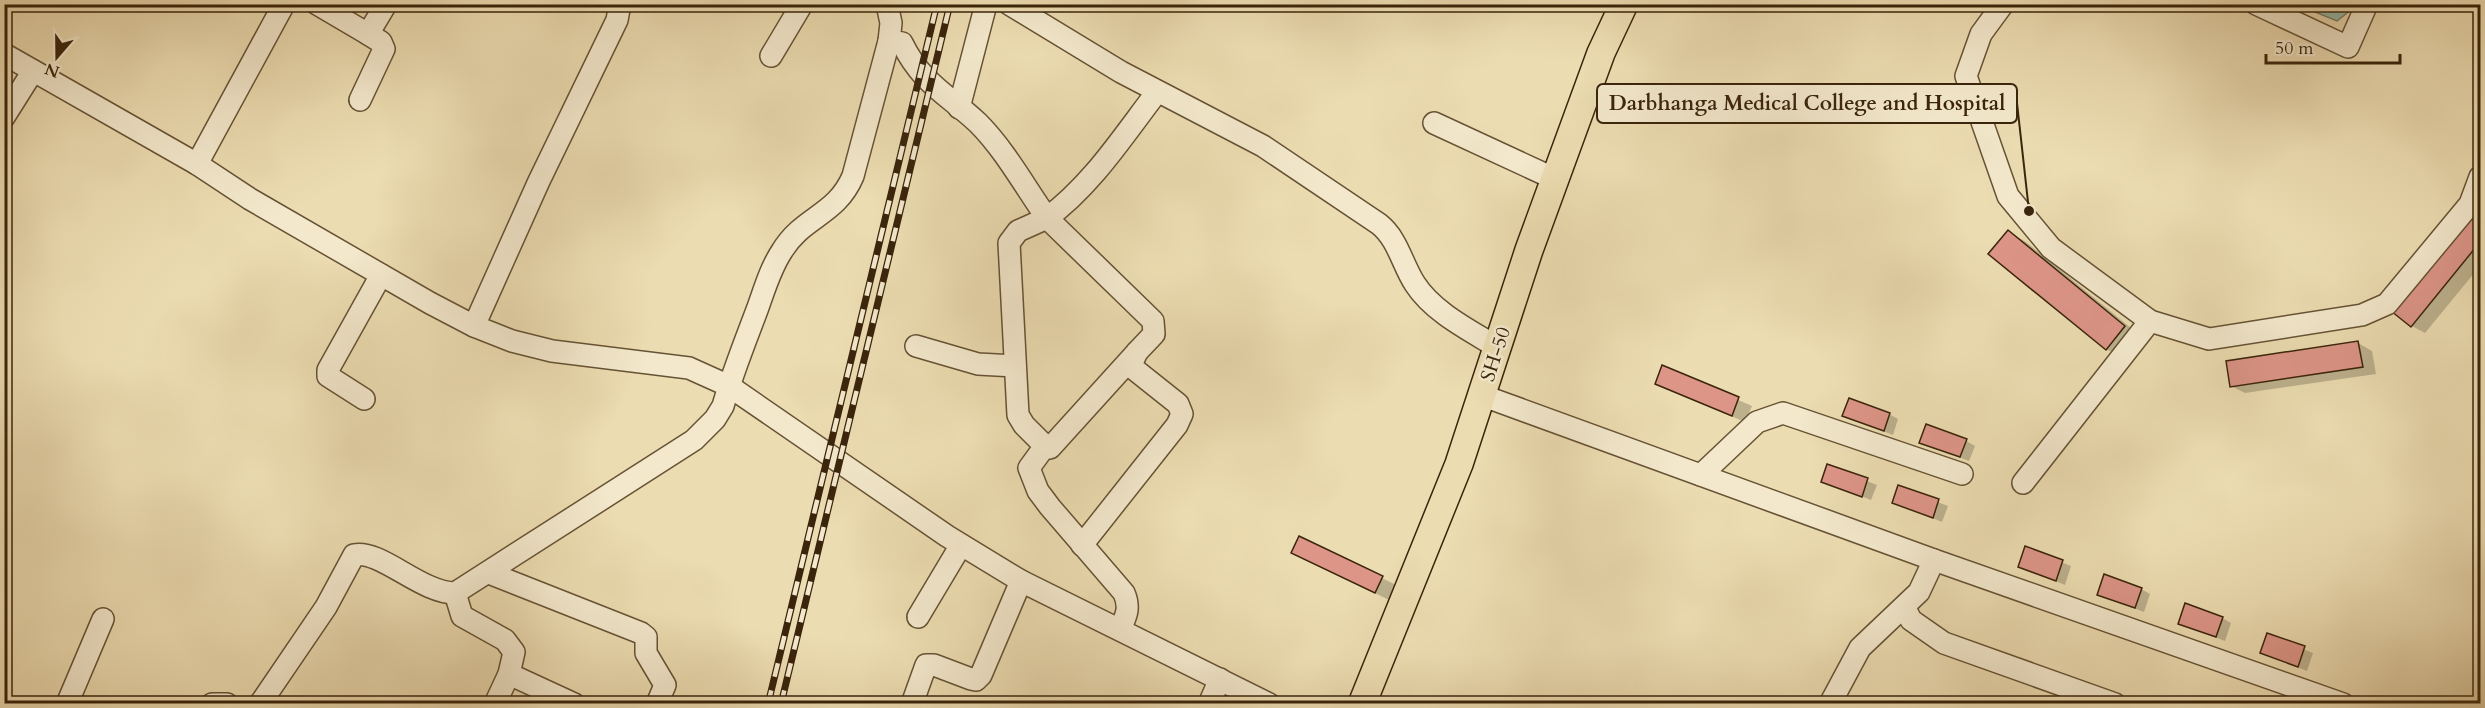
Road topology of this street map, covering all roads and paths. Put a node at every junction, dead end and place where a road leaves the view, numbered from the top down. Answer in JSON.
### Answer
{"nodes":[{"id":1,"x":284,"y":4,"type":"edge"},
{"id":2,"x":317,"y":4,"type":"edge"},
{"id":3,"x":386,"y":4,"type":"edge"},
{"id":4,"x":620,"y":4,"type":"edge"},
{"id":5,"x":802,"y":4,"type":"edge"},
{"id":6,"x":887,"y":4,"type":"edge"},
{"id":7,"x":986,"y":4,"type":"edge"},
{"id":8,"x":1009,"y":4,"type":"edge"},
{"id":9,"x":1624,"y":4,"type":"edge"},
{"id":10,"x":2003,"y":4,"type":"edge"},
{"id":11,"x":2256,"y":4,"type":"edge"},
{"id":12,"x":2367,"y":4,"type":"edge"},
{"id":13,"x":368,"y":34,"type":"junction"},
{"id":14,"x":889,"y":41,"type":"junction"},
{"id":15,"x":4,"y":54,"type":"edge"},
{"id":16,"x":771,"y":56,"type":"dead end"},
{"id":17,"x":33,"y":71,"type":"junction"},
{"id":18,"x":1157,"y":92,"type":"junction"},
{"id":19,"x":360,"y":100,"type":"dead end"},
{"id":20,"x":959,"y":108,"type":"junction"},
{"id":21,"x":4,"y":117,"type":"edge"},
{"id":22,"x":1434,"y":123,"type":"dead end"},
{"id":23,"x":197,"y":164,"type":"junction"},
{"id":24,"x":2481,"y":177,"type":"edge"},
{"id":25,"x":1555,"y":179,"type":"junction"},
{"id":26,"x":1047,"y":218,"type":"junction"},
{"id":27,"x":381,"y":275,"type":"junction"},
{"id":28,"x":2150,"y":321,"type":"junction"},
{"id":29,"x":474,"y":326,"type":"junction"},
{"id":30,"x":915,"y":346,"type":"dead end"},
{"id":31,"x":1497,"y":347,"type":"junction"},
{"id":32,"x":1137,"y":352,"type":"junction"},
{"id":33,"x":1015,"y":366,"type":"junction"},
{"id":34,"x":729,"y":386,"type":"junction"},
{"id":35,"x":1481,"y":395,"type":"junction"},
{"id":36,"x":364,"y":399,"type":"dead end"},
{"id":37,"x":1050,"y":448,"type":"dead end"},
{"id":38,"x":1962,"y":474,"type":"dead end"},
{"id":39,"x":1701,"y":475,"type":"junction"},
{"id":40,"x":2023,"y":483,"type":"dead end"},
{"id":41,"x":961,"y":544,"type":"junction"},
{"id":42,"x":1082,"y":545,"type":"junction"},
{"id":43,"x":1934,"y":560,"type":"junction"},
{"id":44,"x":489,"y":573,"type":"junction"},
{"id":45,"x":1021,"y":581,"type":"junction"},
{"id":46,"x":455,"y":593,"type":"junction"},
{"id":47,"x":1905,"y":608,"type":"junction"},
{"id":48,"x":918,"y":617,"type":"dead end"},
{"id":49,"x":103,"y":619,"type":"dead end"},
{"id":50,"x":1120,"y":629,"type":"junction"},
{"id":51,"x":509,"y":674,"type":"junction"},
{"id":52,"x":1220,"y":679,"type":"junction"},
{"id":53,"x":67,"y":704,"type":"edge"},
{"id":54,"x":212,"y":704,"type":"edge"},
{"id":55,"x":227,"y":704,"type":"edge"},
{"id":56,"x":260,"y":704,"type":"edge"},
{"id":57,"x":495,"y":704,"type":"edge"},
{"id":58,"x":574,"y":704,"type":"edge"},
{"id":59,"x":657,"y":704,"type":"edge"},
{"id":60,"x":912,"y":704,"type":"edge"},
{"id":61,"x":1209,"y":704,"type":"edge"},
{"id":62,"x":1269,"y":704,"type":"edge"},
{"id":63,"x":1362,"y":704,"type":"edge"},
{"id":64,"x":1830,"y":704,"type":"edge"},
{"id":65,"x":2115,"y":704,"type":"edge"},
{"id":66,"x":2343,"y":704,"type":"edge"}],
"edges":[{"from":1,"to":23,"type":"street"},
{"from":2,"to":13,"type":"street"},
{"from":3,"to":13,"type":"street"},
{"from":4,"to":29,"type":"street"},
{"from":5,"to":16,"type":"street"},
{"from":6,"to":14,"type":"street"},
{"from":7,"to":20,"type":"street"},
{"from":8,"to":18,"type":"street"},
{"from":9,"to":25,"type":"main road","name":"SH-50"},
{"from":10,"to":28,"type":"street"},
{"from":11,"to":12,"type":"street"},
{"from":13,"to":19,"type":"street"},
{"from":14,"to":20,"type":"street"},
{"from":14,"to":34,"type":"street"},
{"from":15,"to":17,"type":"street"},
{"from":17,"to":21,"type":"street"},
{"from":17,"to":23,"type":"street"},
{"from":18,"to":26,"type":"street"},
{"from":18,"to":31,"type":"street"},
{"from":20,"to":26,"type":"street"},
{"from":22,"to":25,"type":"street"},
{"from":23,"to":27,"type":"street"},
{"from":24,"to":28,"type":"street"},
{"from":25,"to":31,"type":"main road","name":"SH-50"},
{"from":26,"to":32,"type":"street"},
{"from":26,"to":33,"type":"street"},
{"from":27,"to":29,"type":"street"},
{"from":27,"to":36,"type":"street"},
{"from":28,"to":40,"type":"street"},
{"from":29,"to":34,"type":"street"},
{"from":30,"to":33,"type":"street"},
{"from":31,"to":35,"type":"main road","name":"SH-50"},
{"from":32,"to":37,"type":"street"},
{"from":32,"to":42,"type":"street"},
{"from":33,"to":42,"type":"street"},
{"from":34,"to":41,"type":"street"},
{"from":34,"to":44,"type":"street"},
{"from":35,"to":39,"type":"street"},
{"from":35,"to":63,"type":"main road","name":"SH-50"},
{"from":38,"to":39,"type":"street"},
{"from":39,"to":43,"type":"street"},
{"from":41,"to":45,"type":"street"},
{"from":41,"to":48,"type":"street"},
{"from":42,"to":50,"type":"street"},
{"from":43,"to":47,"type":"street"},
{"from":43,"to":66,"type":"street"},
{"from":44,"to":46,"type":"street"},
{"from":44,"to":59,"type":"street"},
{"from":45,"to":50,"type":"street"},
{"from":45,"to":60,"type":"street"},
{"from":46,"to":51,"type":"street"},
{"from":46,"to":56,"type":"street"},
{"from":47,"to":64,"type":"street"},
{"from":47,"to":65,"type":"street"},
{"from":49,"to":53,"type":"street"},
{"from":50,"to":52,"type":"street"},
{"from":51,"to":57,"type":"street"},
{"from":51,"to":58,"type":"street"},
{"from":52,"to":61,"type":"street"},
{"from":52,"to":62,"type":"street"},
{"from":54,"to":55,"type":"street"}]}
